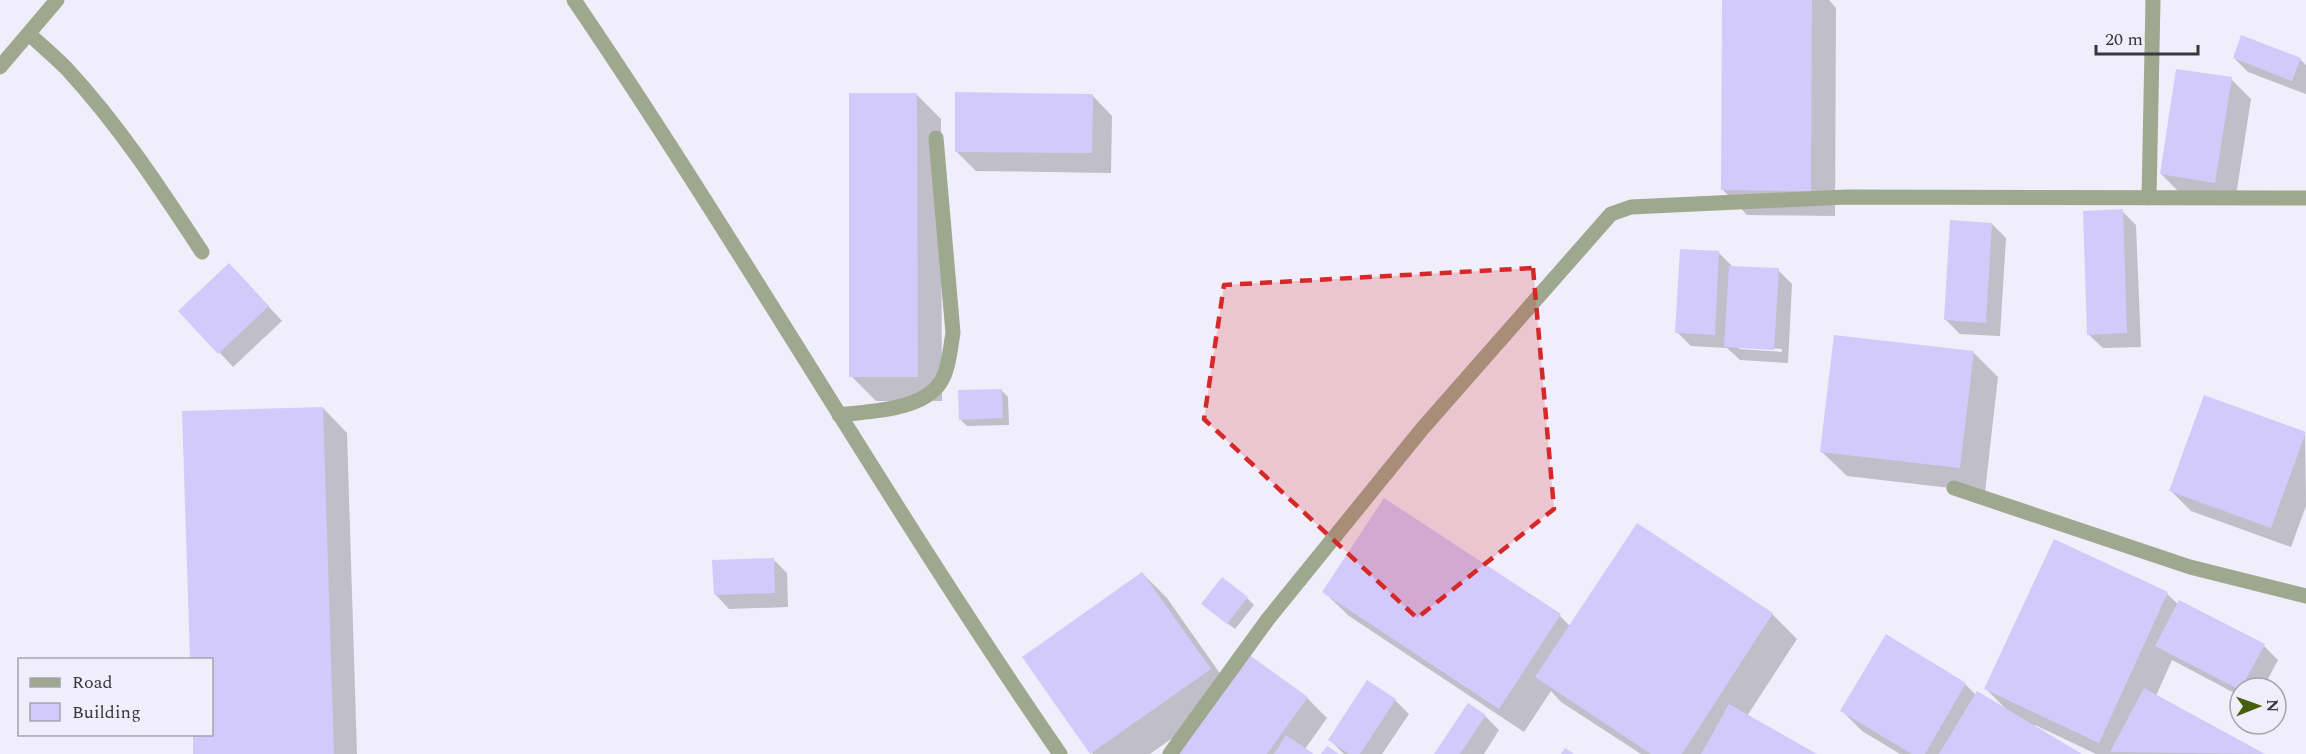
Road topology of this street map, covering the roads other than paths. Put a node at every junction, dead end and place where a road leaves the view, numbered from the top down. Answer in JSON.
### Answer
{"nodes":[{"id":1,"x":57,"y":0,"type":"edge"},
{"id":2,"x":574,"y":0,"type":"edge"},
{"id":3,"x":2153,"y":0,"type":"edge"},
{"id":4,"x":29,"y":34,"type":"junction"},
{"id":5,"x":0,"y":67,"type":"edge"},
{"id":6,"x":936,"y":138,"type":"dead end"},
{"id":7,"x":2149,"y":198,"type":"junction"},
{"id":8,"x":2306,"y":198,"type":"edge"},
{"id":9,"x":202,"y":252,"type":"dead end"},
{"id":10,"x":839,"y":415,"type":"junction"},
{"id":11,"x":1954,"y":488,"type":"dead end"},
{"id":12,"x":2306,"y":596,"type":"edge"},
{"id":13,"x":1060,"y":754,"type":"edge"},
{"id":14,"x":1170,"y":754,"type":"edge"}],
"edges":[{"from":1,"to":4,"type":"street"},
{"from":2,"to":10,"type":"street"},
{"from":3,"to":7,"type":"street"},
{"from":4,"to":5,"type":"street"},
{"from":4,"to":9,"type":"street"},
{"from":6,"to":10,"type":"street"},
{"from":7,"to":8,"type":"street"},
{"from":7,"to":14,"type":"street"},
{"from":10,"to":13,"type":"street"},
{"from":11,"to":12,"type":"street"}]}
